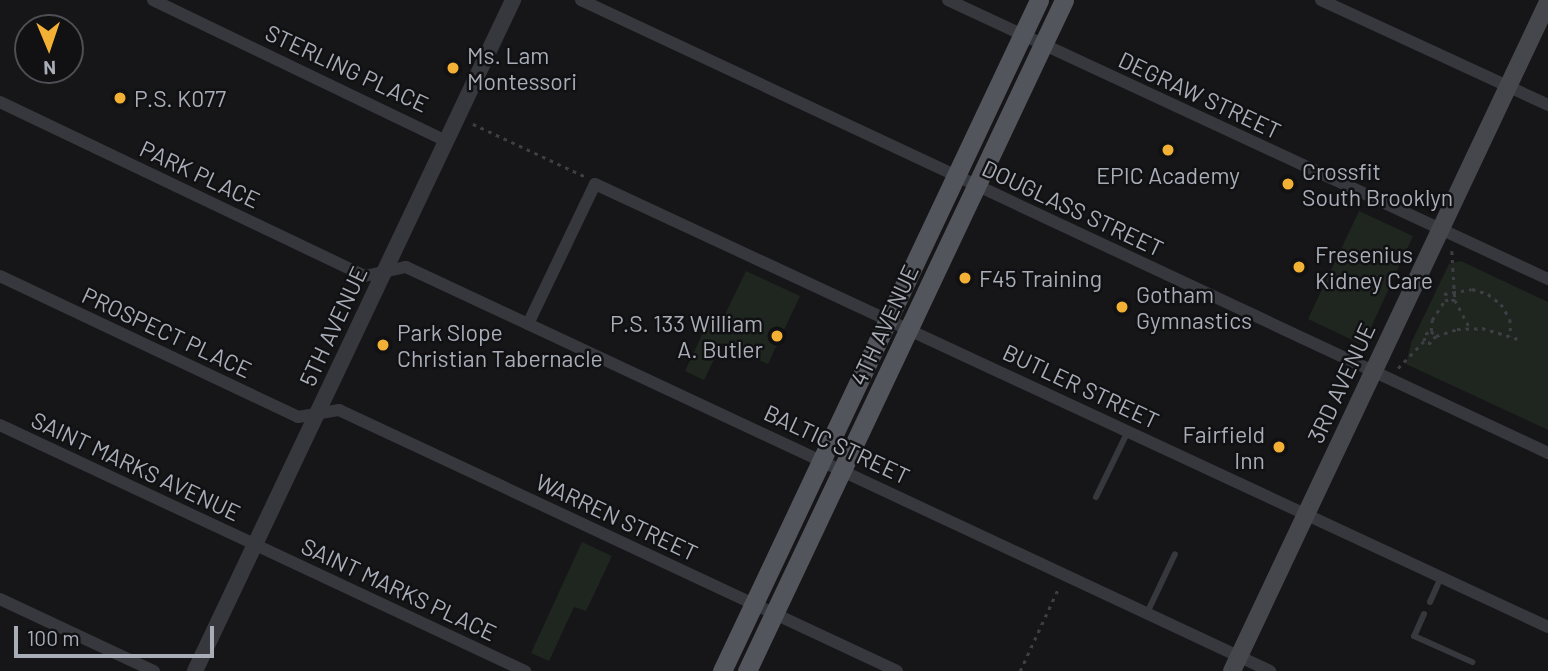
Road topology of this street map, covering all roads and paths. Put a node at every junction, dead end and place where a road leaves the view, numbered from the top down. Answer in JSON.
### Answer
{"nodes":[{"id":1,"x":153,"y":0,"type":"edge"},
{"id":2,"x":513,"y":0,"type":"edge"},
{"id":3,"x":581,"y":0,"type":"edge"},
{"id":4,"x":948,"y":0,"type":"edge"},
{"id":5,"x":1039,"y":0,"type":"edge"},
{"id":6,"x":1065,"y":0,"type":"edge"},
{"id":7,"x":1321,"y":0,"type":"edge"},
{"id":8,"x":1548,"y":2,"type":"edge"},
{"id":9,"x":1023,"y":35,"type":"junction"},
{"id":10,"x":1043,"y":44,"type":"junction"},
{"id":11,"x":1508,"y":86,"type":"junction"},
{"id":12,"x":0,"y":102,"type":"edge"},
{"id":13,"x":1548,"y":105,"type":"edge"},
{"id":14,"x":473,"y":124,"type":"dead end"},
{"id":15,"x":446,"y":141,"type":"junction"},
{"id":16,"x":956,"y":177,"type":"junction"},
{"id":17,"x":590,"y":180,"type":"junction"},
{"id":18,"x":976,"y":186,"type":"junction"},
{"id":19,"x":1440,"y":230,"type":"junction"},
{"id":20,"x":1452,"y":251,"type":"dead end"},
{"id":21,"x":384,"y":271,"type":"junction"},
{"id":22,"x":0,"y":276,"type":"edge"},
{"id":23,"x":1548,"y":279,"type":"edge"},
{"id":24,"x":1454,"y":292,"type":"junction"},
{"id":25,"x":1445,"y":300,"type":"junction"},
{"id":26,"x":1455,"y":300,"type":"junction"},
{"id":27,"x":888,"y":320,"type":"junction"},
{"id":28,"x":528,"y":324,"type":"junction"},
{"id":29,"x":1470,"y":328,"type":"junction"},
{"id":30,"x":909,"y":329,"type":"junction"},
{"id":31,"x":1431,"y":331,"type":"junction"},
{"id":32,"x":1436,"y":336,"type":"junction"},
{"id":33,"x":1511,"y":337,"type":"junction"},
{"id":34,"x":1517,"y":339,"type":"dead end"},
{"id":35,"x":1424,"y":341,"type":"junction"},
{"id":36,"x":1398,"y":368,"type":"dead end"},
{"id":37,"x":1374,"y":372,"type":"junction"},
{"id":38,"x":317,"y":413,"type":"junction"},
{"id":39,"x":0,"y":425,"type":"edge"},
{"id":40,"x":1128,"y":431,"type":"junction"},
{"id":41,"x":1548,"y":453,"type":"edge"},
{"id":42,"x":822,"y":460,"type":"junction"},
{"id":43,"x":842,"y":470,"type":"junction"},
{"id":44,"x":1096,"y":497,"type":"dead end"},
{"id":45,"x":1307,"y":514,"type":"junction"},
{"id":46,"x":255,"y":544,"type":"junction"},
{"id":47,"x":1175,"y":554,"type":"dead end"},
{"id":48,"x":1441,"y":577,"type":"junction"},
{"id":49,"x":1059,"y":587,"type":"dead end"},
{"id":50,"x":0,"y":599,"type":"edge"},
{"id":51,"x":1430,"y":602,"type":"dead end"},
{"id":52,"x":754,"y":605,"type":"junction"},
{"id":53,"x":1147,"y":613,"type":"junction"},
{"id":54,"x":774,"y":614,"type":"junction"},
{"id":55,"x":1424,"y":614,"type":"dead end"},
{"id":56,"x":1548,"y":627,"type":"edge"},
{"id":57,"x":1472,"y":662,"type":"dead end"},
{"id":58,"x":1236,"y":663,"type":"edge"},
{"id":59,"x":155,"y":671,"type":"edge"},
{"id":60,"x":195,"y":671,"type":"edge"},
{"id":61,"x":525,"y":671,"type":"edge"},
{"id":62,"x":722,"y":671,"type":"edge"},
{"id":63,"x":747,"y":671,"type":"edge"},
{"id":64,"x":897,"y":671,"type":"edge"},
{"id":65,"x":1020,"y":671,"type":"edge"},
{"id":66,"x":1270,"y":671,"type":"edge"}],
"edges":[{"from":1,"to":15,"type":"street","name":"STERLING PLACE"},
{"from":2,"to":15,"type":"street","name":"5TH AVENUE"},
{"from":3,"to":16,"type":"street","name":"DOUGLASS STREET"},
{"from":4,"to":9,"type":"street","name":"DEGRAW STREET"},
{"from":5,"to":9,"type":"main road","name":"4TH AVENUE"},
{"from":6,"to":10,"type":"main road","name":"4TH AVENUE"},
{"from":7,"to":11,"type":"street"},
{"from":8,"to":11,"type":"main road","name":"3RD AVENUE"},
{"from":9,"to":10,"type":"street","name":"DEGRAW STREET"},
{"from":9,"to":16,"type":"main road","name":"4TH AVENUE"},
{"from":10,"to":18,"type":"main road","name":"4TH AVENUE"},
{"from":10,"to":19,"type":"street","name":"DEGRAW STREET"},
{"from":11,"to":13,"type":"street"},
{"from":11,"to":19,"type":"main road","name":"3RD AVENUE"},
{"from":12,"to":21,"type":"street","name":"PARK PLACE"},
{"from":14,"to":17,"type":"path"},
{"from":15,"to":21,"type":"street","name":"5TH AVENUE"},
{"from":16,"to":18,"type":"street","name":"DOUGLASS STREET"},
{"from":16,"to":27,"type":"main road","name":"4TH AVENUE"},
{"from":17,"to":27,"type":"street","name":"BUTLER STREET"},
{"from":17,"to":28,"type":"street"},
{"from":18,"to":30,"type":"main road","name":"4TH AVENUE"},
{"from":18,"to":37,"type":"street","name":"DOUGLASS STREET"},
{"from":19,"to":23,"type":"street","name":"DEGRAW STREET"},
{"from":19,"to":37,"type":"main road","name":"3RD AVENUE"},
{"from":20,"to":24,"type":"path"},
{"from":21,"to":28,"type":"street","name":"BALTIC STREET"},
{"from":21,"to":38,"type":"street","name":"5TH AVENUE"},
{"from":22,"to":38,"type":"street","name":"PROSPECT PLACE"},
{"from":24,"to":25,"type":"path"},
{"from":24,"to":26,"type":"path"},
{"from":24,"to":33,"type":"path"},
{"from":25,"to":26,"type":"path"},
{"from":25,"to":31,"type":"path"},
{"from":26,"to":29,"type":"path"},
{"from":27,"to":30,"type":"street","name":"BUTLER STREET"},
{"from":27,"to":42,"type":"main road","name":"4TH AVENUE"},
{"from":28,"to":42,"type":"street","name":"BALTIC STREET"},
{"from":29,"to":32,"type":"path"},
{"from":29,"to":33,"type":"path"},
{"from":30,"to":40,"type":"street","name":"BUTLER STREET"},
{"from":30,"to":43,"type":"main road","name":"4TH AVENUE"},
{"from":31,"to":32,"type":"path"},
{"from":31,"to":35,"type":"path"},
{"from":32,"to":35,"type":"path"},
{"from":33,"to":34,"type":"path"},
{"from":35,"to":36,"type":"path"},
{"from":37,"to":41,"type":"street","name":"DOUGLASS STREET"},
{"from":37,"to":45,"type":"main road","name":"3RD AVENUE"},
{"from":38,"to":46,"type":"street","name":"5TH AVENUE"},
{"from":38,"to":52,"type":"street","name":"WARREN STREET"},
{"from":39,"to":46,"type":"street","name":"SAINT MARKS AVENUE"},
{"from":40,"to":44,"type":"lane"},
{"from":40,"to":45,"type":"street","name":"BUTLER STREET"},
{"from":42,"to":43,"type":"street","name":"BALTIC STREET"},
{"from":42,"to":52,"type":"main road","name":"4TH AVENUE"},
{"from":43,"to":53,"type":"street","name":"BALTIC STREET"},
{"from":43,"to":54,"type":"main road","name":"4TH AVENUE"},
{"from":45,"to":48,"type":"street","name":"BUTLER STREET"},
{"from":45,"to":58,"type":"main road","name":"3RD AVENUE"},
{"from":46,"to":60,"type":"street","name":"5TH AVENUE"},
{"from":46,"to":61,"type":"street","name":"SAINT MARKS PLACE"},
{"from":47,"to":53,"type":"lane"},
{"from":48,"to":51,"type":"lane"},
{"from":48,"to":56,"type":"street","name":"BUTLER STREET"},
{"from":49,"to":65,"type":"path"},
{"from":50,"to":59,"type":"street"},
{"from":52,"to":54,"type":"street","name":"WARREN STREET"},
{"from":52,"to":62,"type":"main road","name":"4TH AVENUE"},
{"from":53,"to":58,"type":"street","name":"BALTIC STREET"},
{"from":54,"to":63,"type":"main road","name":"4TH AVENUE"},
{"from":54,"to":64,"type":"street","name":"WARREN STREET"},
{"from":55,"to":57,"type":"lane"},
{"from":58,"to":66,"type":"street","name":"BALTIC STREET"}]}
